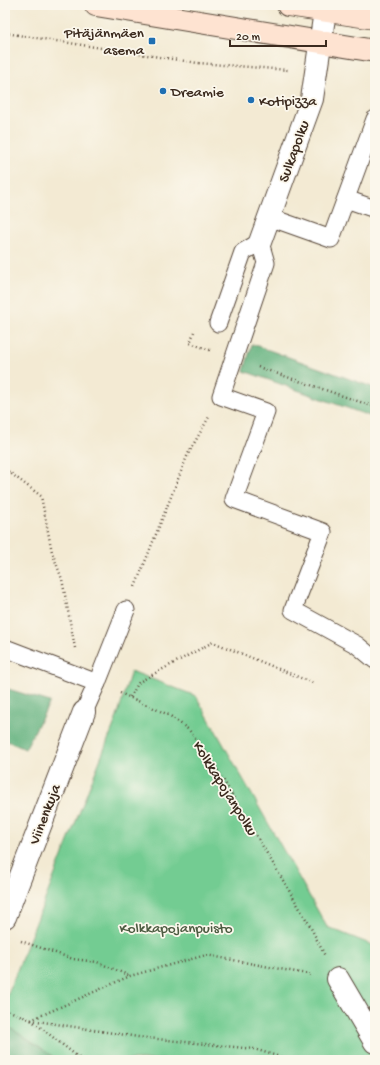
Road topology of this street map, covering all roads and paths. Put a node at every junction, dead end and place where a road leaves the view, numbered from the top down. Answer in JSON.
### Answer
{"nodes":[{"id":1,"x":96,"y":5,"type":"edge"},
{"id":2,"x":288,"y":5,"type":"edge"},
{"id":3,"x":326,"y":11,"type":"junction"},
{"id":4,"x":375,"y":18,"type":"edge"},
{"id":5,"x":5,"y":33,"type":"edge"},
{"id":6,"x":321,"y":42,"type":"junction"},
{"id":7,"x":375,"y":51,"type":"edge"},
{"id":8,"x":316,"y":73,"type":"junction"},
{"id":9,"x":375,"y":119,"type":"edge"},
{"id":10,"x":346,"y":199,"type":"junction"},
{"id":11,"x":375,"y":209,"type":"edge"},
{"id":12,"x":269,"y":217,"type":"junction"},
{"id":13,"x":260,"y":242,"type":"junction"},
{"id":14,"x":218,"y":323,"type":"dead end"},
{"id":15,"x":234,"y":359,"type":"junction"},
{"id":16,"x":221,"y":396,"type":"junction"},
{"id":17,"x":375,"y":407,"type":"edge"},
{"id":18,"x":5,"y":469,"type":"edge"},
{"id":19,"x":126,"y":610,"type":"joint"},
{"id":20,"x":5,"y":648,"type":"edge"},
{"id":21,"x":76,"y":653,"type":"dead end"},
{"id":22,"x":375,"y":660,"type":"edge"},
{"id":23,"x":313,"y":683,"type":"dead end"},
{"id":24,"x":97,"y":684,"type":"junction"},
{"id":25,"x":130,"y":697,"type":"junction"},
{"id":26,"x":84,"y":712,"type":"joint"},
{"id":27,"x":5,"y":917,"type":"edge"},
{"id":28,"x":19,"y":940,"type":"dead end"},
{"id":29,"x":130,"y":976,"type":"junction"},
{"id":30,"x":338,"y":979,"type":"junction"},
{"id":31,"x":5,"y":1009,"type":"edge"},
{"id":32,"x":31,"y":1020,"type":"junction"},
{"id":33,"x":375,"y":1042,"type":"edge"},
{"id":34,"x":82,"y":1060,"type":"edge"},
{"id":35,"x":290,"y":1060,"type":"edge"}],
"edges":[{"from":1,"to":6,"type":"main road"},
{"from":2,"to":3,"type":"main road"},
{"from":3,"to":4,"type":"main road"},
{"from":3,"to":6,"type":"street","name":"Sulkapolku"},
{"from":5,"to":8,"type":"path"},
{"from":6,"to":7,"type":"main road"},
{"from":6,"to":8,"type":"street","name":"Sulkapolku"},
{"from":8,"to":12,"type":"street","name":"Sulkapolku"},
{"from":9,"to":10,"type":"lane"},
{"from":10,"to":11,"type":"lane"},
{"from":10,"to":12,"type":"lane"},
{"from":12,"to":13,"type":"street","name":"Sulkapolku"},
{"from":13,"to":14,"type":"lane"},
{"from":13,"to":15,"type":"lane"},
{"from":15,"to":16,"type":"lane"},
{"from":15,"to":17,"type":"path"},
{"from":16,"to":19,"type":"path"},
{"from":16,"to":22,"type":"lane"},
{"from":18,"to":21,"type":"path"},
{"from":19,"to":24,"type":"lane"},
{"from":20,"to":24,"type":"lane"},
{"from":23,"to":25,"type":"path"},
{"from":24,"to":25,"type":"path","name":"Kolkkapojanpolku"},
{"from":24,"to":26,"type":"lane"},
{"from":25,"to":30,"type":"path","name":"Kolkkapojanpolku"},
{"from":26,"to":27,"type":"street","name":"Viinenkuja"},
{"from":28,"to":29,"type":"path"},
{"from":29,"to":30,"type":"path"},
{"from":29,"to":32,"type":"path"},
{"from":30,"to":33,"type":"street"},
{"from":31,"to":32,"type":"path"},
{"from":32,"to":34,"type":"path"},
{"from":32,"to":35,"type":"path"}]}
